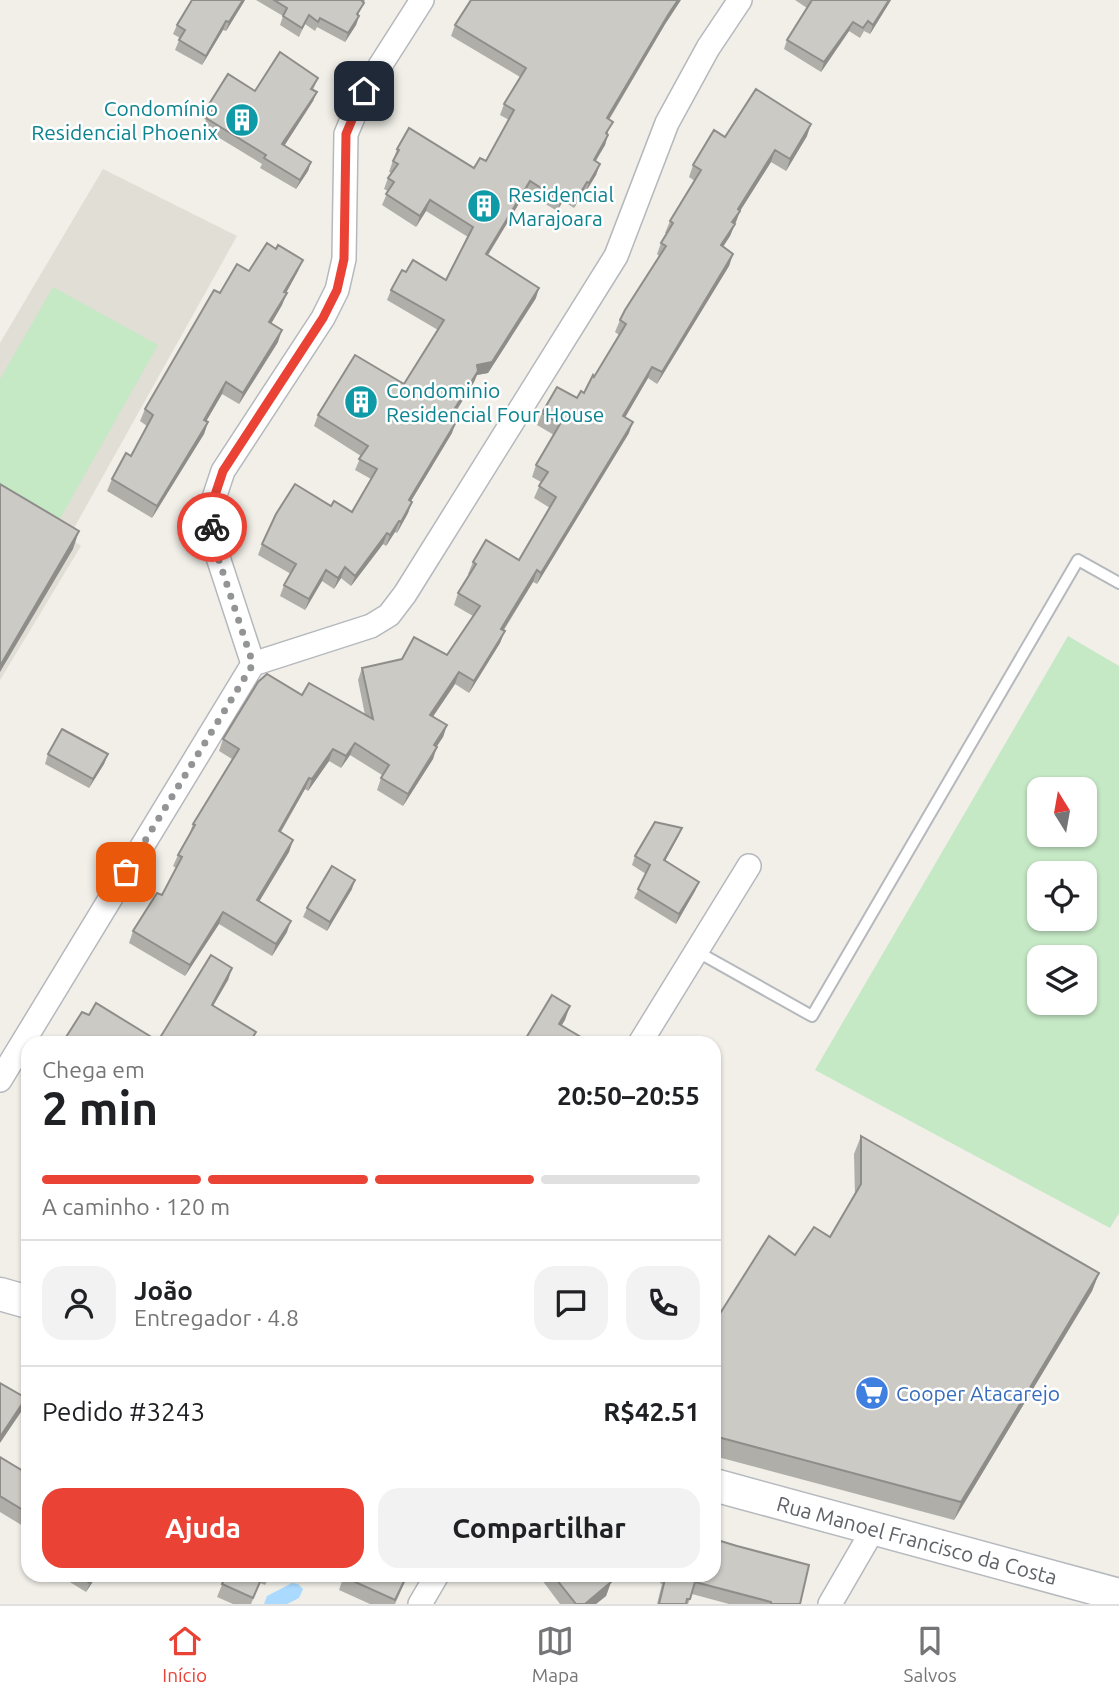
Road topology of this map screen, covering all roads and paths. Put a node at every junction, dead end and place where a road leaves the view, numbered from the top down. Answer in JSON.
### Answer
{"nodes":[{"id":1,"x":422,"y":0,"type":"edge"},
{"id":2,"x":740,"y":0,"type":"edge"},
{"id":3,"x":1119,"y":583,"type":"edge"},
{"id":4,"x":253,"y":664,"type":"junction"},
{"id":5,"x":749,"y":866,"type":"dead end"},
{"id":6,"x":696,"y":951,"type":"junction"},
{"id":7,"x":27,"y":1036,"type":"edge"},
{"id":8,"x":644,"y":1036,"type":"edge"},
{"id":9,"x":21,"y":1045,"type":"edge"},
{"id":10,"x":0,"y":1080,"type":"edge"},
{"id":11,"x":0,"y":1294,"type":"edge"},
{"id":12,"x":21,"y":1300,"type":"edge"},
{"id":13,"x":721,"y":1487,"type":"edge"},
{"id":14,"x":874,"y":1528,"type":"junction"},
{"id":15,"x":433,"y":1582,"type":"edge"},
{"id":16,"x":1119,"y":1595,"type":"edge"},
{"id":17,"x":420,"y":1604,"type":"edge"},
{"id":18,"x":830,"y":1604,"type":"edge"}],
"edges":[{"from":1,"to":4,"type":"street"},
{"from":2,"to":4,"type":"street"},
{"from":3,"to":6,"type":"lane"},
{"from":4,"to":7,"type":"street"},
{"from":5,"to":6,"type":"street"},
{"from":6,"to":8,"type":"street"},
{"from":9,"to":10,"type":"street"},
{"from":11,"to":12,"type":"main road"},
{"from":13,"to":14,"type":"main road","name":"Rua Manoel Francisco da Costa"},
{"from":14,"to":16,"type":"main road","name":"Rua Manoel Francisco da Costa"},
{"from":14,"to":18,"type":"street"},
{"from":15,"to":17,"type":"street"}]}
